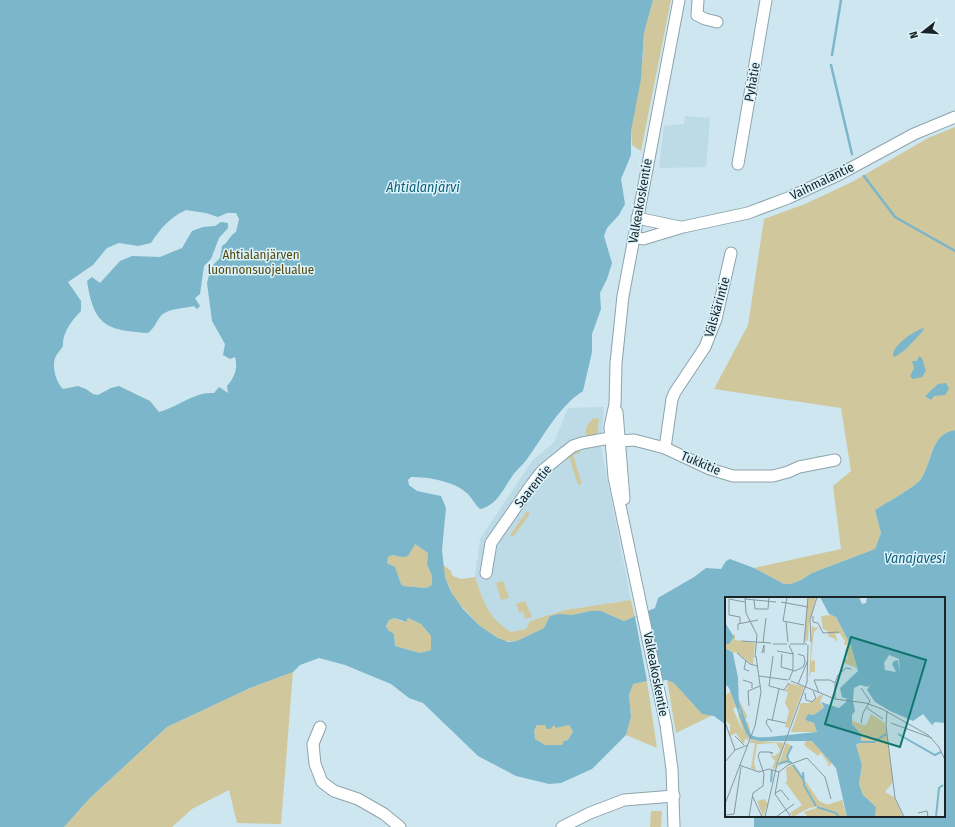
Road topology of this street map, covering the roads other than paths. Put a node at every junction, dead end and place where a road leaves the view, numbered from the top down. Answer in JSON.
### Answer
{"nodes":[{"id":1,"x":679,"y":0,"type":"edge"},
{"id":2,"x":698,"y":0,"type":"edge"},
{"id":3,"x":766,"y":0,"type":"edge"},
{"id":4,"x":717,"y":22,"type":"dead end"},
{"id":5,"x":955,"y":117,"type":"edge"},
{"id":6,"x":738,"y":164,"type":"dead end"},
{"id":7,"x":637,"y":218,"type":"junction"},
{"id":8,"x":683,"y":227,"type":"junction"},
{"id":9,"x":634,"y":237,"type":"junction"},
{"id":10,"x":731,"y":253,"type":"dead end"},
{"id":11,"x":615,"y":440,"type":"junction"},
{"id":12,"x":665,"y":448,"type":"junction"},
{"id":13,"x":835,"y":460,"type":"dead end"},
{"id":14,"x":486,"y":572,"type":"dead end"},
{"id":15,"x":320,"y":726,"type":"dead end"},
{"id":16,"x":674,"y":796,"type":"junction"},
{"id":17,"x":400,"y":827,"type":"edge"},
{"id":18,"x":562,"y":827,"type":"edge"},
{"id":19,"x":674,"y":827,"type":"edge"}],
"edges":[{"from":1,"to":7,"type":"street","name":"Valkeakoskentie"},
{"from":2,"to":4,"type":"street"},
{"from":3,"to":6,"type":"street","name":"Pyhätie"},
{"from":5,"to":8,"type":"street","name":"Vaihmalantie"},
{"from":7,"to":8,"type":"street","name":"Vaihmalantie"},
{"from":7,"to":9,"type":"street","name":"Valkeakoskentie"},
{"from":8,"to":9,"type":"street","name":"Vaihmalantie"},
{"from":9,"to":11,"type":"street","name":"Valkeakoskentie"},
{"from":10,"to":12,"type":"street","name":"Välskärintie"},
{"from":11,"to":12,"type":"street","name":"Tukkitie"},
{"from":11,"to":14,"type":"street","name":"Saarentie"},
{"from":11,"to":16,"type":"street","name":"Valkeakoskentie"},
{"from":12,"to":13,"type":"street","name":"Tukkitie"},
{"from":15,"to":17,"type":"street"},
{"from":16,"to":18,"type":"street"},
{"from":16,"to":19,"type":"street","name":"Valkeakoskentie"}]}
